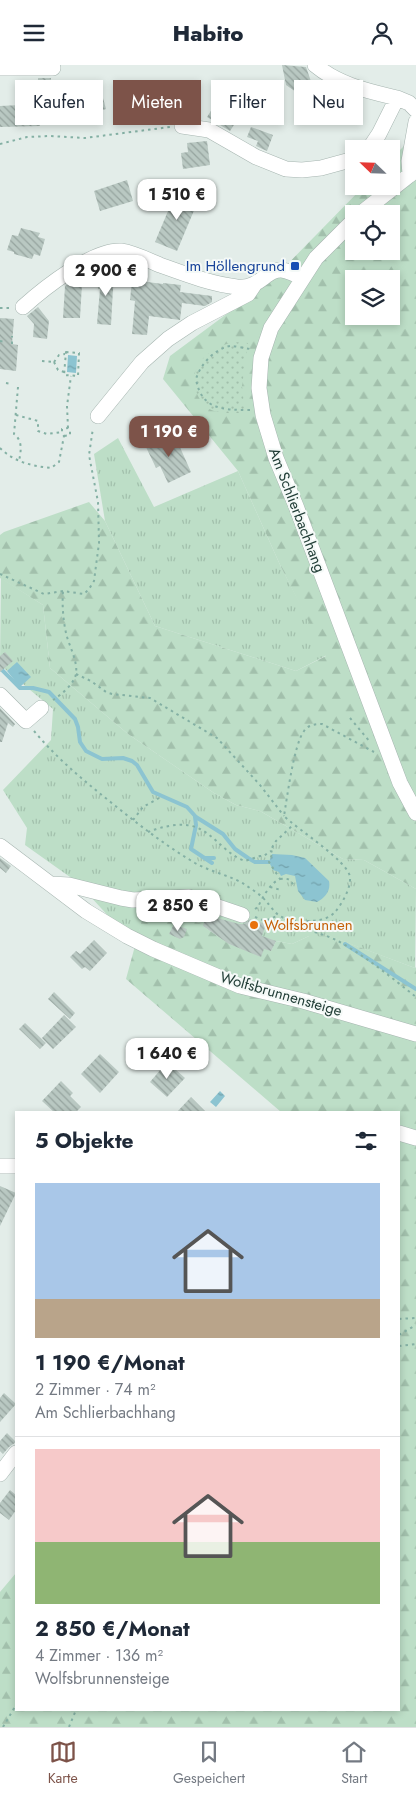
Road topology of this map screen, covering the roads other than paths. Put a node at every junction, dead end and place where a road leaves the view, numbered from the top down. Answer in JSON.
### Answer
{"nodes":[{"id":1,"x":315,"y":65,"type":"edge"},
{"id":2,"x":0,"y":68,"type":"edge"},
{"id":3,"x":53,"y":68,"type":"dead end"},
{"id":4,"x":397,"y":98,"type":"junction"},
{"id":5,"x":416,"y":110,"type":"edge"},
{"id":6,"x":416,"y":122,"type":"edge"},
{"id":7,"x":182,"y":126,"type":"road end"},
{"id":8,"x":376,"y":140,"type":"edge"},
{"id":9,"x":345,"y":161,"type":"edge"},
{"id":10,"x":413,"y":173,"type":"edge"},
{"id":11,"x":372,"y":205,"type":"edge"},
{"id":12,"x":345,"y":229,"type":"edge"},
{"id":13,"x":303,"y":278,"type":"junction"},
{"id":14,"x":254,"y":285,"type":"junction"},
{"id":15,"x":23,"y":307,"type":"dead end"},
{"id":16,"x":96,"y":416,"type":"road end"},
{"id":17,"x":0,"y":695,"type":"edge"},
{"id":18,"x":41,"y":708,"type":"dead end"},
{"id":19,"x":416,"y":813,"type":"edge"},
{"id":20,"x":0,"y":846,"type":"edge"},
{"id":21,"x":51,"y":884,"type":"junction"},
{"id":22,"x":247,"y":916,"type":"road end"},
{"id":23,"x":416,"y":1035,"type":"edge"},
{"id":24,"x":400,"y":1133,"type":"edge"},
{"id":25,"x":416,"y":1138,"type":"edge"},
{"id":26,"x":0,"y":1166,"type":"edge"},
{"id":27,"x":15,"y":1166,"type":"edge"},
{"id":28,"x":15,"y":1454,"type":"edge"},
{"id":29,"x":0,"y":1474,"type":"edge"}],
"edges":[{"from":1,"to":4,"type":"street"},
{"from":2,"to":3,"type":"street"},
{"from":4,"to":5,"type":"street"},
{"from":4,"to":8,"type":"street"},
{"from":6,"to":10,"type":"street"},
{"from":7,"to":9,"type":"street"},
{"from":10,"to":11,"type":"street"},
{"from":12,"to":13,"type":"street","name":"Am Schlierbachhang"},
{"from":13,"to":14,"type":"street"},
{"from":13,"to":19,"type":"street","name":"Am Schlierbachhang"},
{"from":14,"to":15,"type":"street"},
{"from":14,"to":16,"type":"street"},
{"from":17,"to":18,"type":"street"},
{"from":20,"to":21,"type":"street","name":"Wolfsbrunnensteige"},
{"from":21,"to":22,"type":"street"},
{"from":21,"to":23,"type":"street","name":"Wolfsbrunnensteige"},
{"from":24,"to":25,"type":"street"},
{"from":26,"to":27,"type":"street"},
{"from":28,"to":29,"type":"street"}]}
